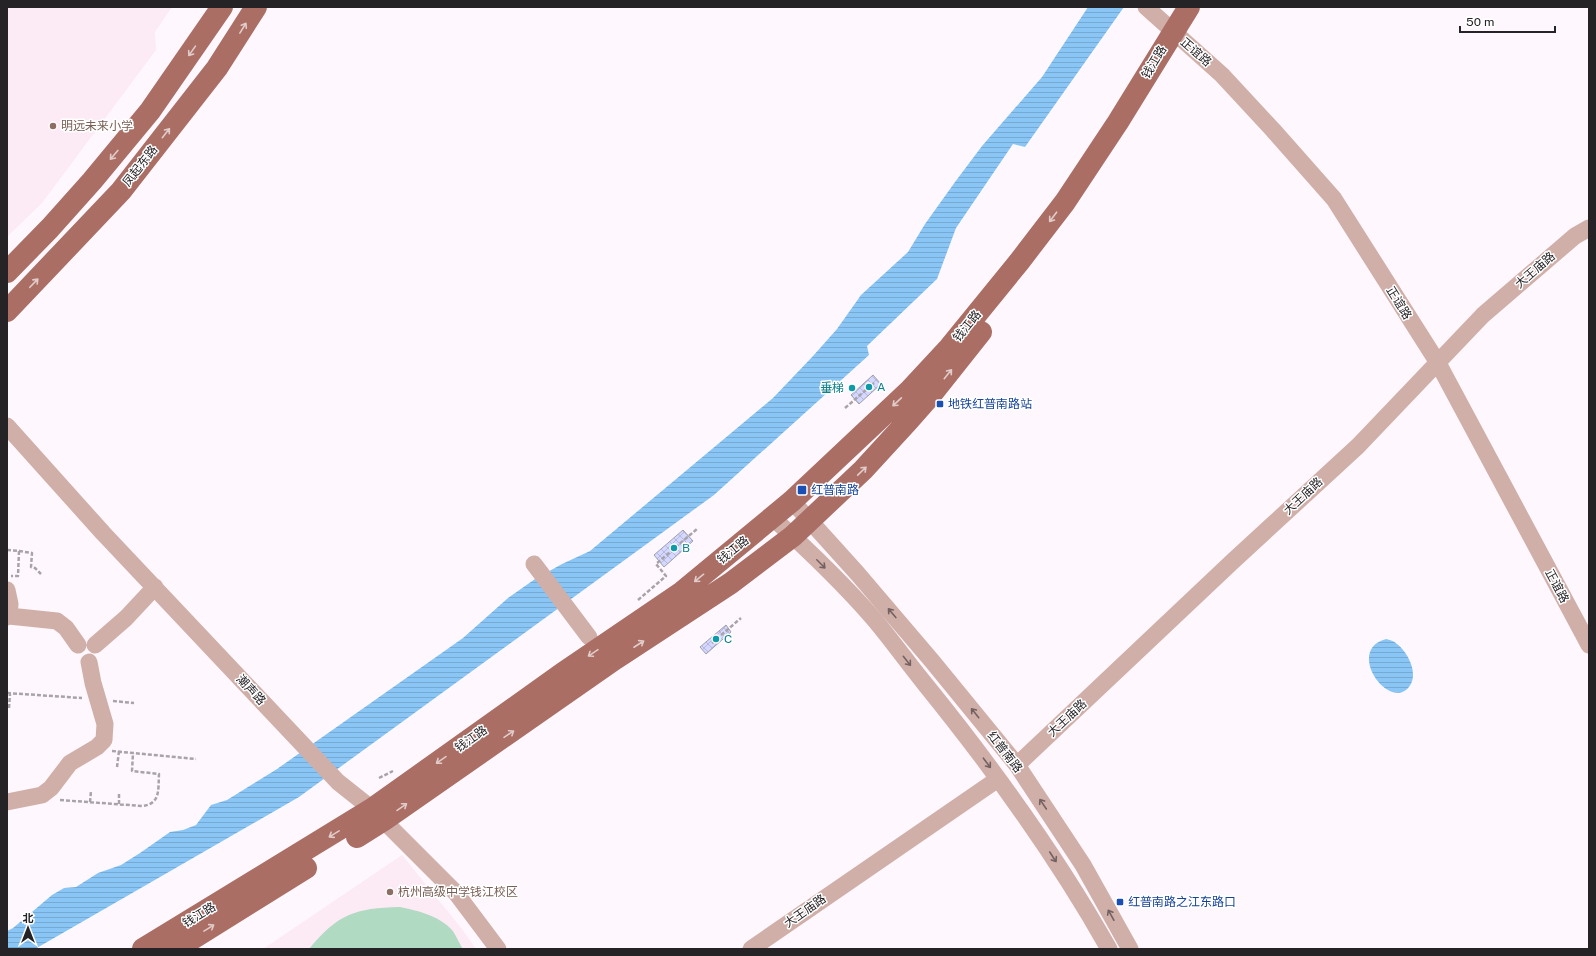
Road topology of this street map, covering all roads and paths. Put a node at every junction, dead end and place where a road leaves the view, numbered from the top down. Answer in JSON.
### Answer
{"nodes":[{"id":1,"x":222,"y":7,"type":"edge"},
{"id":2,"x":256,"y":7,"type":"edge"},
{"id":3,"x":1146,"y":7,"type":"edge"},
{"id":4,"x":1189,"y":7,"type":"edge"},
{"id":5,"x":1205,"y":7,"type":"edge"},
{"id":6,"x":1178,"y":36,"type":"junction"},
{"id":7,"x":1589,"y":228,"type":"edge"},
{"id":8,"x":7,"y":272,"type":"edge"},
{"id":9,"x":7,"y":311,"type":"edge"},
{"id":10,"x":1438,"y":363,"type":"junction"},
{"id":11,"x":874,"y":382,"type":"dead end"},
{"id":12,"x":845,"y":408,"type":"dead end"},
{"id":13,"x":7,"y":426,"type":"edge"},
{"id":14,"x":792,"y":501,"type":"junction"},
{"id":15,"x":773,"y":518,"type":"junction"},
{"id":16,"x":809,"y":521,"type":"junction"},
{"id":17,"x":697,"y":529,"type":"dead end"},
{"id":18,"x":793,"y":536,"type":"junction"},
{"id":19,"x":7,"y":550,"type":"edge"},
{"id":20,"x":19,"y":551,"type":"junction"},
{"id":21,"x":664,"y":558,"type":"dead end"},
{"id":22,"x":534,"y":564,"type":"dead end"},
{"id":23,"x":41,"y":574,"type":"dead end"},
{"id":24,"x":7,"y":576,"type":"edge"},
{"id":25,"x":156,"y":587,"type":"junction"},
{"id":26,"x":7,"y":590,"type":"edge"},
{"id":27,"x":8,"y":617,"type":"edge"},
{"id":28,"x":741,"y":618,"type":"dead end"},
{"id":29,"x":585,"y":632,"type":"dead end"},
{"id":30,"x":712,"y":643,"type":"dead end"},
{"id":31,"x":87,"y":645,"type":"junction"},
{"id":32,"x":1589,"y":645,"type":"edge"},
{"id":33,"x":8,"y":694,"type":"edge"},
{"id":34,"x":97,"y":699,"type":"junction"},
{"id":35,"x":134,"y":703,"type":"dead end"},
{"id":36,"x":9,"y":708,"type":"dead end"},
{"id":37,"x":92,"y":750,"type":"junction"},
{"id":38,"x":119,"y":752,"type":"junction"},
{"id":39,"x":133,"y":752,"type":"junction"},
{"id":40,"x":196,"y":759,"type":"dead end"},
{"id":41,"x":1017,"y":765,"type":"junction"},
{"id":42,"x":117,"y":767,"type":"dead end"},
{"id":43,"x":998,"y":779,"type":"junction"},
{"id":44,"x":91,"y":791,"type":"dead end"},
{"id":45,"x":119,"y":792,"type":"dead end"},
{"id":46,"x":42,"y":795,"type":"junction"},
{"id":47,"x":7,"y":802,"type":"edge"},
{"id":48,"x":90,"y":802,"type":"junction"},
{"id":49,"x":119,"y":804,"type":"junction"},
{"id":50,"x":378,"y":815,"type":"junction"},
{"id":51,"x":143,"y":949,"type":"edge"},
{"id":52,"x":176,"y":949,"type":"edge"},
{"id":53,"x":498,"y":949,"type":"edge"},
{"id":54,"x":751,"y":949,"type":"edge"},
{"id":55,"x":1109,"y":949,"type":"edge"},
{"id":56,"x":1130,"y":949,"type":"edge"}],
"edges":[{"from":1,"to":8,"type":"main road","one_way":true},
{"from":9,"to":2,"type":"main road","name":"凤起东路","one_way":true},
{"from":3,"to":6,"type":"street","name":"正谊路"},
{"from":4,"to":6,"type":"main road","name":"钱江路"},
{"from":5,"to":6,"type":"main road","name":"钱江路"},
{"from":6,"to":10,"type":"street","name":"正谊路"},
{"from":6,"to":14,"type":"main road","name":"钱江路","one_way":true},
{"from":16,"to":6,"type":"main road","name":"钱江路","one_way":true},
{"from":7,"to":10,"type":"street","name":"大王庙路"},
{"from":10,"to":32,"type":"street","name":"正谊路"},
{"from":10,"to":41,"type":"street","name":"大王庙路"},
{"from":11,"to":12,"type":"path"},
{"from":13,"to":25,"type":"street","name":"潮声路"},
{"from":14,"to":15,"type":"main road","name":"钱江路"},
{"from":14,"to":16,"type":"street","name":"红普南路"},
{"from":15,"to":18,"type":"street","name":"红普南路"},
{"from":15,"to":50,"type":"main road","name":"钱江路","one_way":true},
{"from":16,"to":18,"type":"main road","name":"钱江路"},
{"from":41,"to":16,"type":"street","name":"红普南路","one_way":true},
{"from":17,"to":21,"type":"path"},
{"from":18,"to":43,"type":"street","name":"红普南路","one_way":true},
{"from":50,"to":18,"type":"main road","name":"钱江路","one_way":true},
{"from":19,"to":20,"type":"path"},
{"from":20,"to":23,"type":"path"},
{"from":20,"to":24,"type":"path"},
{"from":22,"to":29,"type":"street"},
{"from":25,"to":31,"type":"street"},
{"from":25,"to":50,"type":"street","name":"潮声路"},
{"from":26,"to":27,"type":"street"},
{"from":27,"to":31,"type":"street"},
{"from":28,"to":30,"type":"path"},
{"from":31,"to":34,"type":"street"},
{"from":33,"to":34,"type":"path"},
{"from":33,"to":36,"type":"path"},
{"from":34,"to":35,"type":"path"},
{"from":34,"to":37,"type":"street"},
{"from":37,"to":38,"type":"path"},
{"from":37,"to":46,"type":"street"},
{"from":38,"to":39,"type":"path"},
{"from":38,"to":42,"type":"path"},
{"from":39,"to":40,"type":"path"},
{"from":39,"to":49,"type":"path"},
{"from":56,"to":41,"type":"street","name":"红普南路","one_way":true},
{"from":43,"to":54,"type":"street","name":"大王庙路"},
{"from":43,"to":55,"type":"street","name":"红普南路","one_way":true},
{"from":44,"to":48,"type":"path"},
{"from":45,"to":49,"type":"path"},
{"from":46,"to":47,"type":"street"},
{"from":46,"to":48,"type":"path"},
{"from":48,"to":49,"type":"path"},
{"from":50,"to":51,"type":"main road","name":"钱江路","one_way":true},
{"from":52,"to":50,"type":"main road","name":"钱江路","one_way":true},
{"from":50,"to":53,"type":"street","name":"潮声路"}]}
